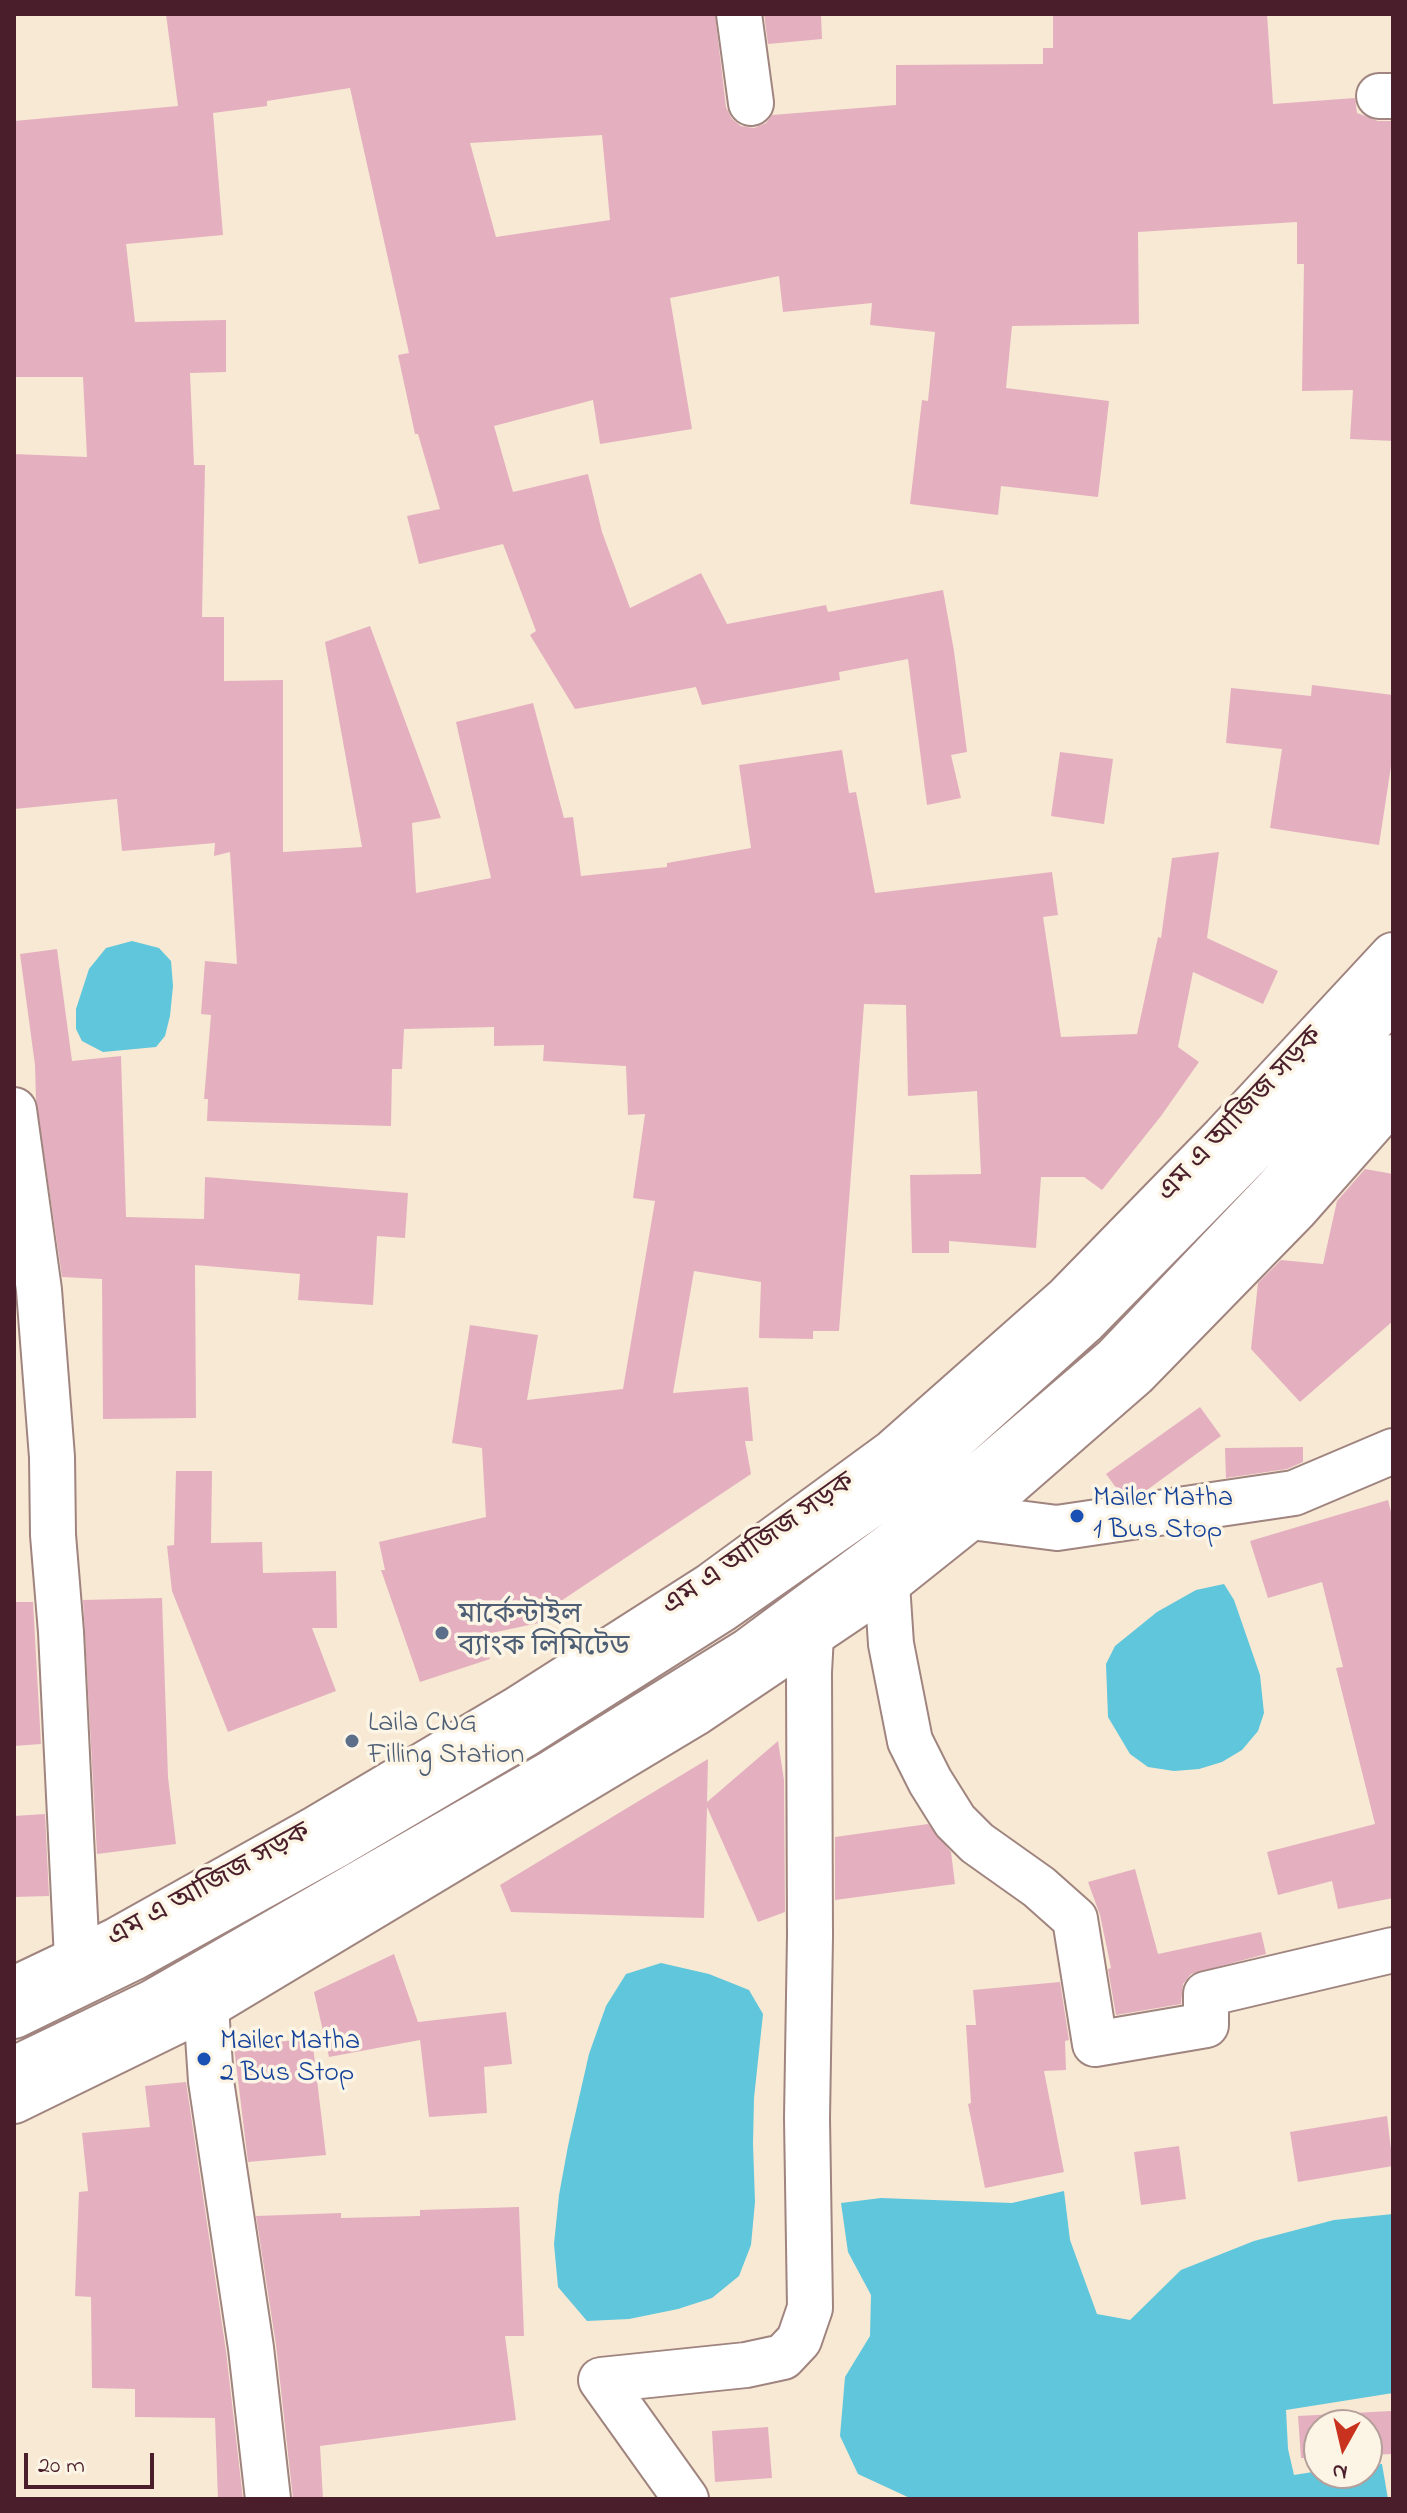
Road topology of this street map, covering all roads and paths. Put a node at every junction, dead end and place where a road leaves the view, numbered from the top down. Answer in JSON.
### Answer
{"nodes":[{"id":1,"x":739,"y":14,"type":"edge"},
{"id":2,"x":751,"y":103,"type":"dead end"},
{"id":3,"x":1393,"y":955,"type":"edge"},
{"id":4,"x":1393,"y":998,"type":"edge"},
{"id":5,"x":1393,"y":1057,"type":"edge"},
{"id":6,"x":1393,"y":1099,"type":"edge"},
{"id":7,"x":14,"y":1110,"type":"edge"},
{"id":8,"x":1393,"y":1451,"type":"edge"},
{"id":9,"x":971,"y":1517,"type":"junction"},
{"id":10,"x":887,"y":1584,"type":"junction"},
{"id":11,"x":811,"y":1635,"type":"junction"},
{"id":12,"x":1393,"y":1950,"type":"edge"},
{"id":13,"x":77,"y":1959,"type":"junction"},
{"id":14,"x":14,"y":1989,"type":"edge"},
{"id":15,"x":206,"y":2007,"type":"junction"},
{"id":16,"x":14,"y":2016,"type":"edge"},
{"id":17,"x":14,"y":2069,"type":"edge"},
{"id":18,"x":14,"y":2101,"type":"edge"},
{"id":19,"x":268,"y":2499,"type":"edge"},
{"id":20,"x":686,"y":2499,"type":"edge"}],
"edges":[{"from":1,"to":2,"type":"main road"},
{"from":3,"to":13,"type":"main road","name":"এম এ আজিজ সড়ক"},
{"from":4,"to":16,"type":"main road"},
{"from":5,"to":17,"type":"main road"},
{"from":6,"to":9,"type":"main road"},
{"from":7,"to":13,"type":"main road"},
{"from":8,"to":9,"type":"main road"},
{"from":9,"to":10,"type":"main road"},
{"from":10,"to":11,"type":"main road"},
{"from":10,"to":12,"type":"main road"},
{"from":11,"to":15,"type":"main road"},
{"from":11,"to":20,"type":"main road"},
{"from":13,"to":14,"type":"main road","name":"এম এ আজিজ সড়ক"},
{"from":15,"to":18,"type":"main road"},
{"from":15,"to":19,"type":"main road"}]}
